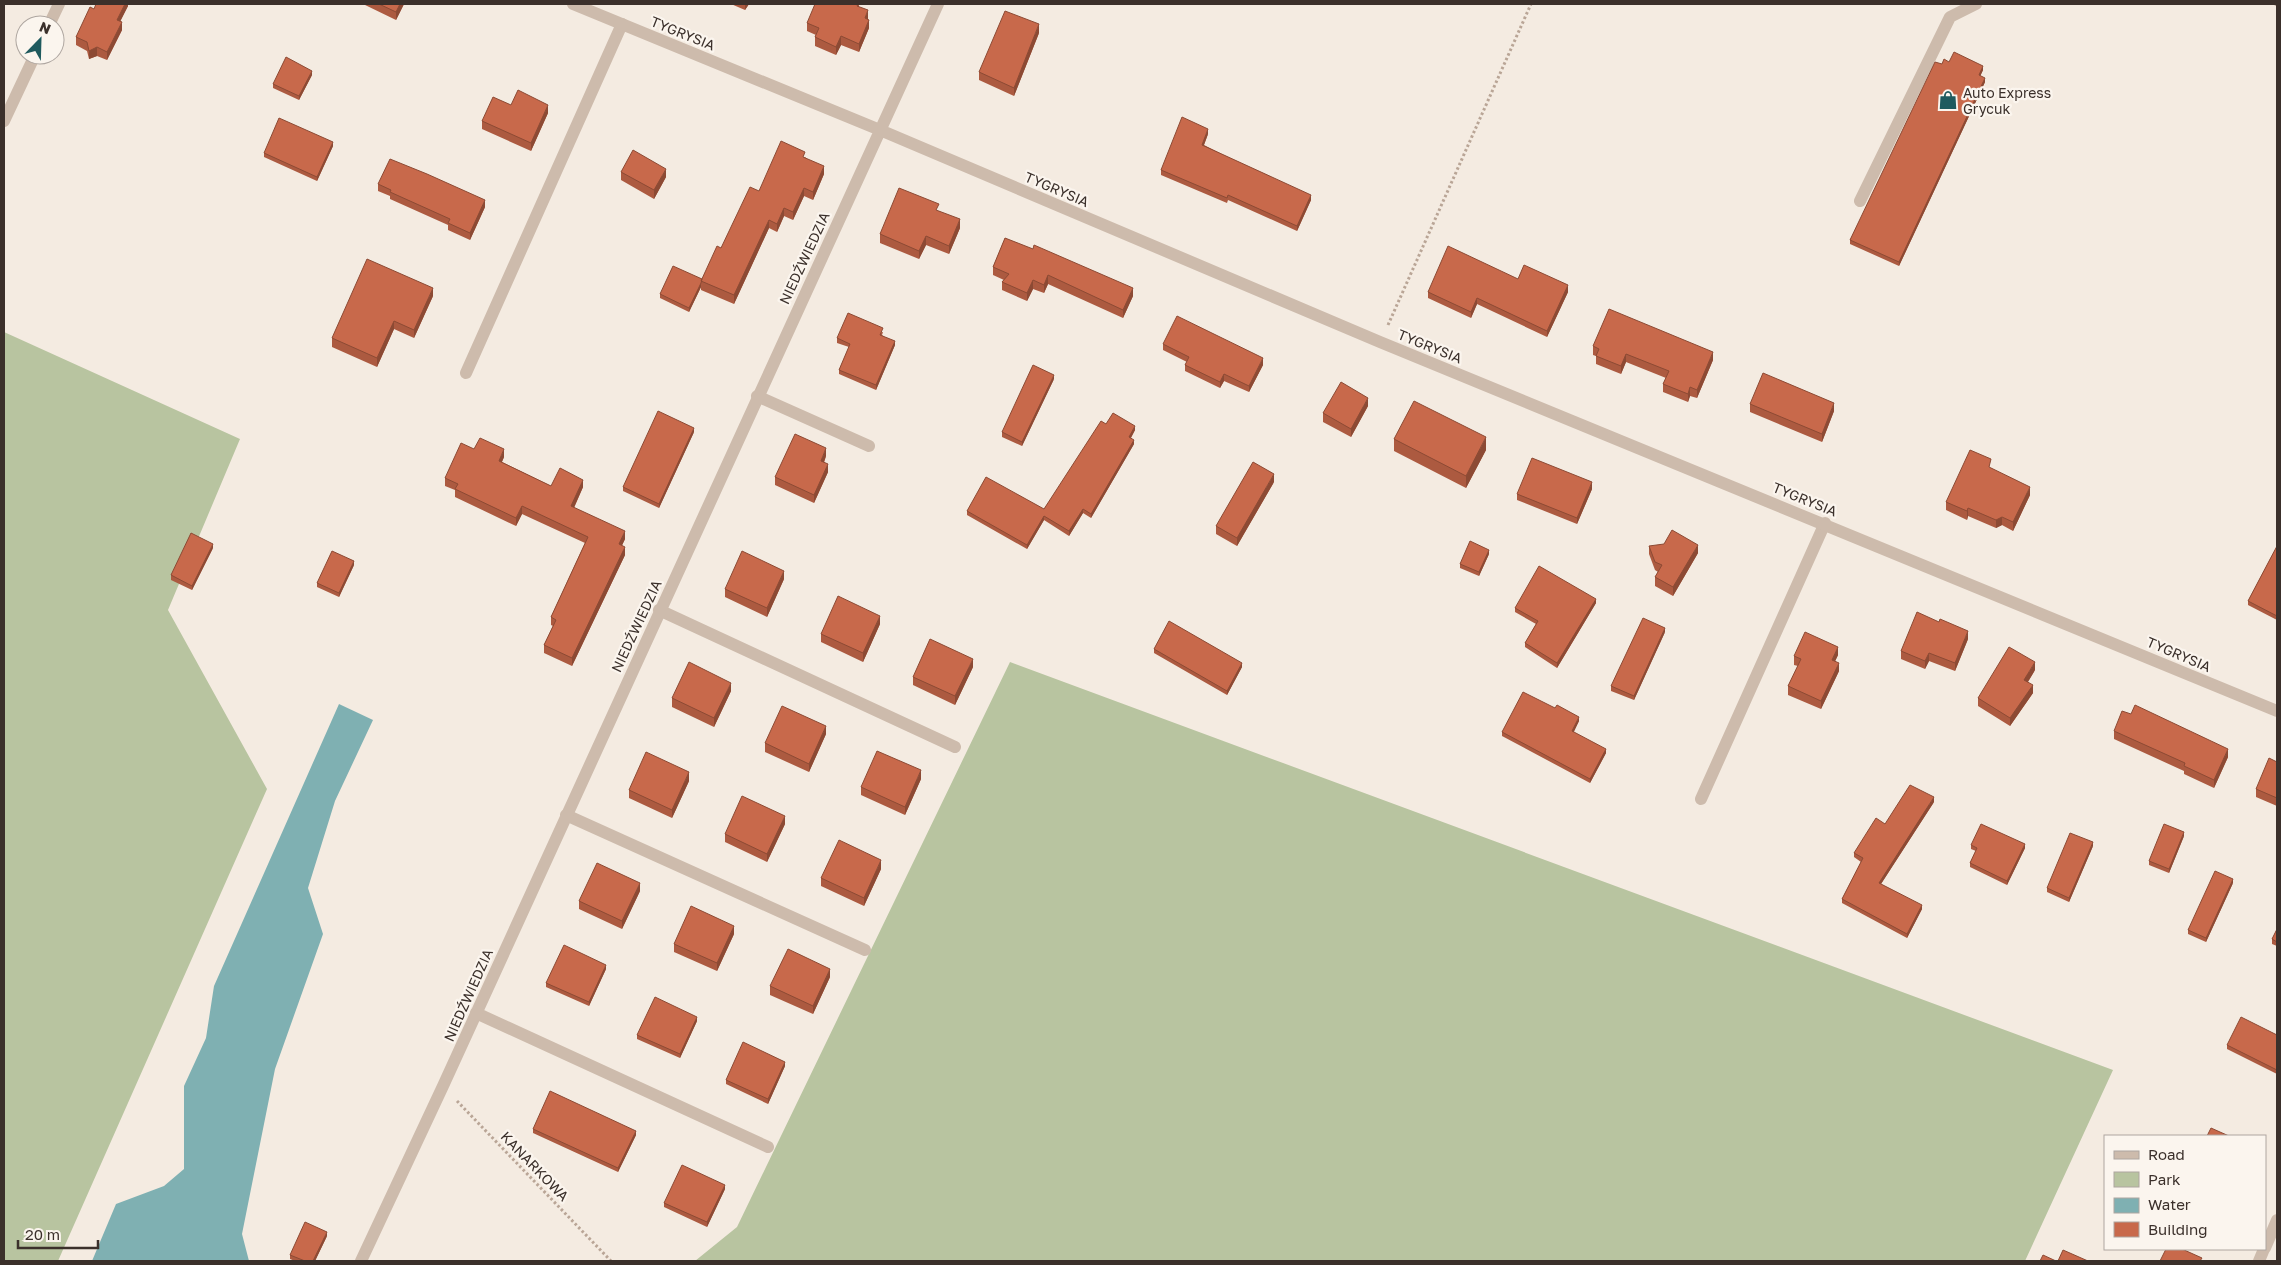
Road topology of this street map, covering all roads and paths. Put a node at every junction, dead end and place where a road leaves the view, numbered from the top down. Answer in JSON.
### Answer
{"nodes":[{"id":1,"x":573,"y":4,"type":"edge"},
{"id":2,"x":938,"y":4,"type":"edge"},
{"id":3,"x":1531,"y":4,"type":"edge"},
{"id":4,"x":1976,"y":4,"type":"edge"},
{"id":5,"x":622,"y":24,"type":"junction"},
{"id":6,"x":30,"y":65,"type":"edge"},
{"id":7,"x":4,"y":121,"type":"edge"},
{"id":8,"x":880,"y":130,"type":"junction"},
{"id":9,"x":1860,"y":201,"type":"dead end"},
{"id":10,"x":1380,"y":342,"type":"junction"},
{"id":11,"x":466,"y":373,"type":"dead end"},
{"id":12,"x":757,"y":396,"type":"junction"},
{"id":13,"x":869,"y":446,"type":"dead end"},
{"id":14,"x":1825,"y":524,"type":"junction"},
{"id":15,"x":660,"y":610,"type":"junction"},
{"id":16,"x":2277,"y":711,"type":"edge"},
{"id":17,"x":955,"y":747,"type":"dead end"},
{"id":18,"x":1701,"y":799,"type":"dead end"},
{"id":19,"x":566,"y":815,"type":"junction"},
{"id":20,"x":865,"y":950,"type":"dead end"},
{"id":21,"x":476,"y":1013,"type":"junction"},
{"id":22,"x":443,"y":1086,"type":"junction"},
{"id":23,"x":768,"y":1147,"type":"dead end"},
{"id":24,"x":2277,"y":1220,"type":"edge"},
{"id":25,"x":2266,"y":1246,"type":"edge"},
{"id":26,"x":361,"y":1261,"type":"edge"},
{"id":27,"x":611,"y":1261,"type":"edge"}],
"edges":[{"from":1,"to":5,"type":"street","name":"TYGRYSIA"},
{"from":2,"to":8,"type":"street","name":"NIEDŹWIEDZIA"},
{"from":3,"to":10,"type":"path"},
{"from":4,"to":9,"type":"street"},
{"from":5,"to":8,"type":"street","name":"TYGRYSIA"},
{"from":5,"to":11,"type":"street"},
{"from":6,"to":7,"type":"street"},
{"from":8,"to":10,"type":"street","name":"TYGRYSIA"},
{"from":8,"to":12,"type":"street","name":"NIEDŹWIEDZIA"},
{"from":10,"to":14,"type":"street","name":"TYGRYSIA"},
{"from":12,"to":13,"type":"street"},
{"from":12,"to":15,"type":"street","name":"NIEDŹWIEDZIA"},
{"from":14,"to":16,"type":"street","name":"TYGRYSIA"},
{"from":14,"to":18,"type":"street"},
{"from":15,"to":17,"type":"street"},
{"from":15,"to":19,"type":"street","name":"NIEDŹWIEDZIA"},
{"from":19,"to":20,"type":"street"},
{"from":19,"to":21,"type":"street","name":"NIEDŹWIEDZIA"},
{"from":21,"to":22,"type":"street","name":"NIEDŹWIEDZIA"},
{"from":21,"to":23,"type":"street"},
{"from":22,"to":26,"type":"street","name":"NIEDŹWIEDZIA"},
{"from":22,"to":27,"type":"path","name":"KANARKOWA"},
{"from":24,"to":25,"type":"street"}]}
